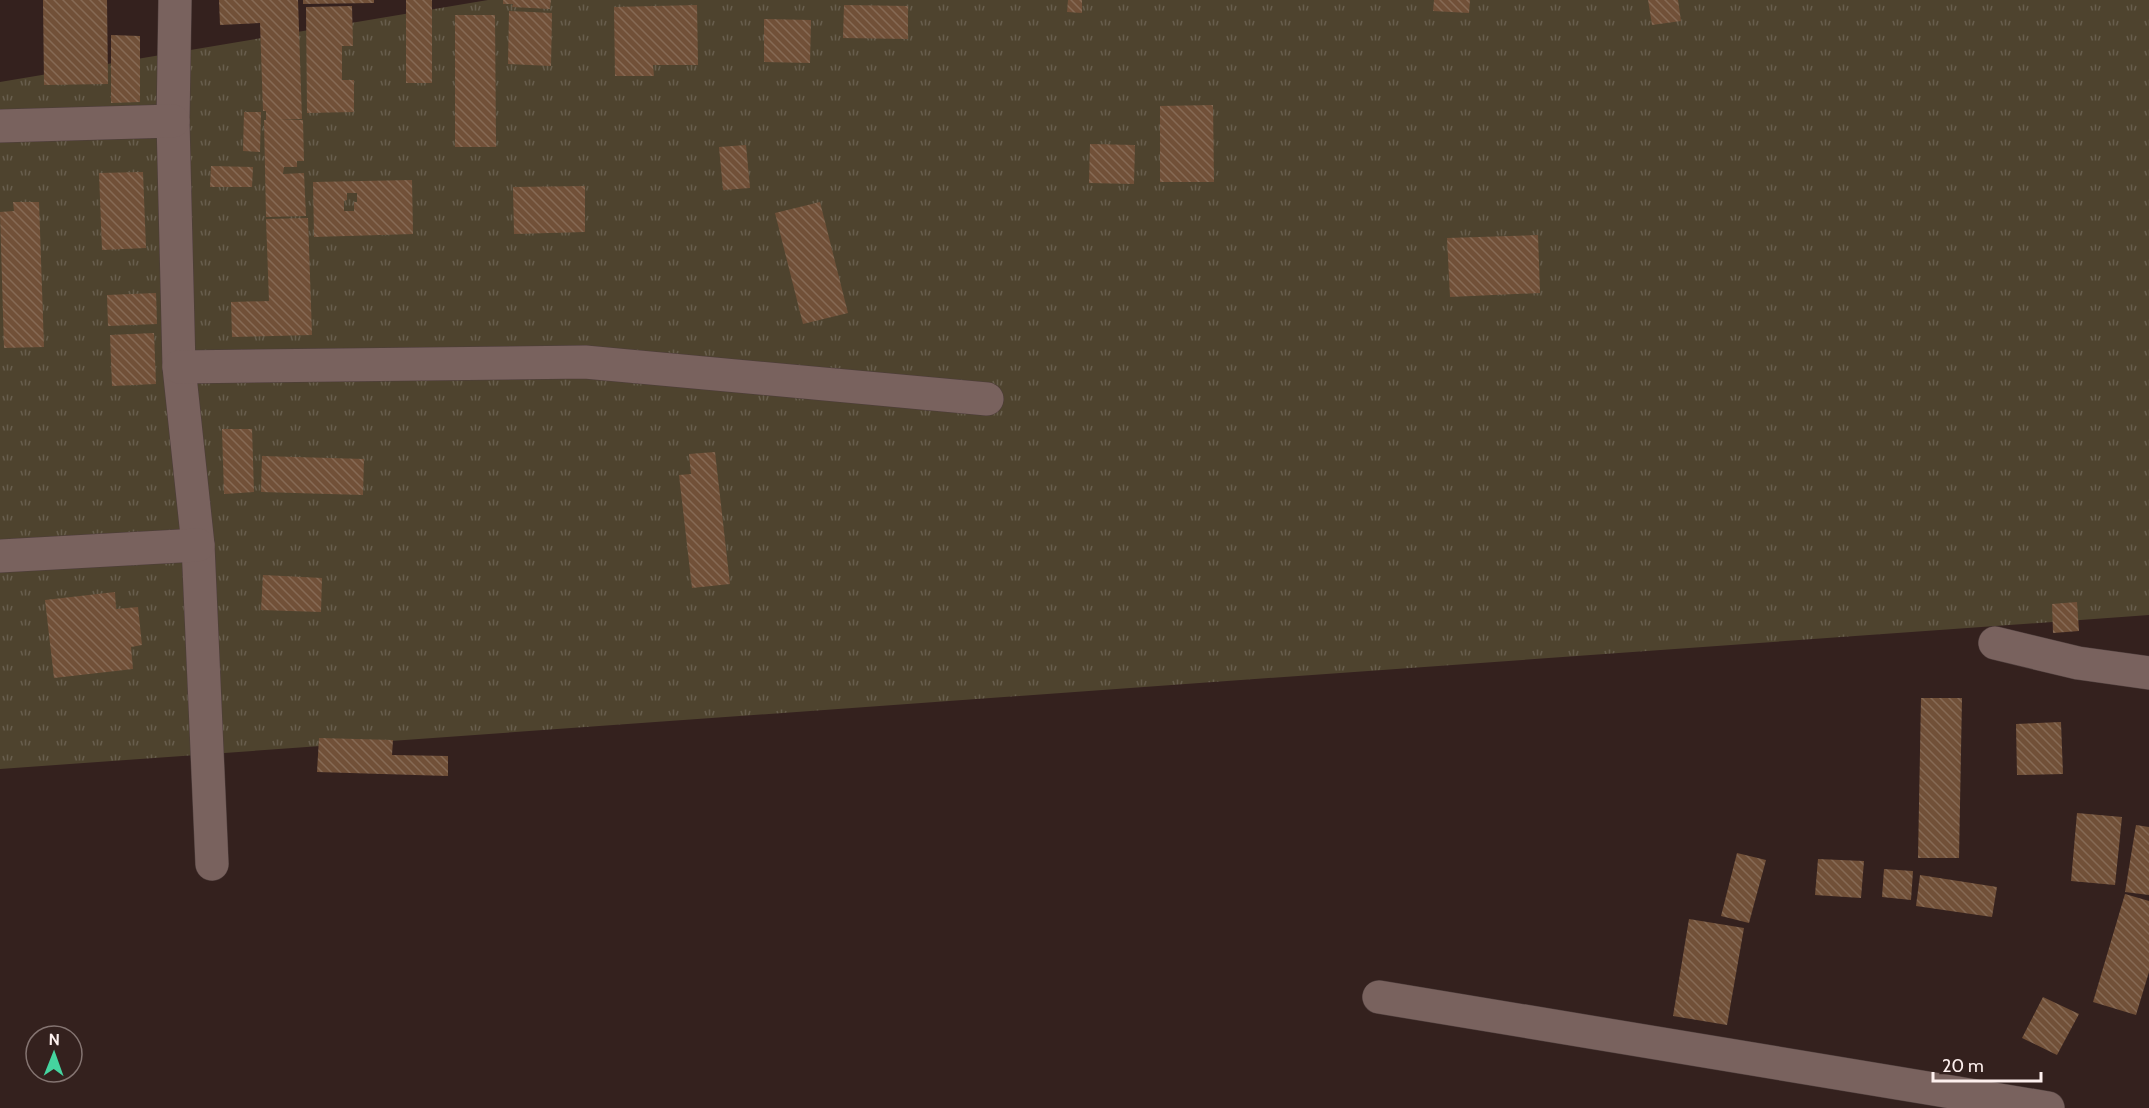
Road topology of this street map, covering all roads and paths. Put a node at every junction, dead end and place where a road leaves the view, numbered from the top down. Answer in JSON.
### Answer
{"nodes":[{"id":1,"x":175,"y":0,"type":"edge"},
{"id":2,"x":173,"y":121,"type":"junction"},
{"id":3,"x":0,"y":126,"type":"edge"},
{"id":4,"x":179,"y":367,"type":"junction"},
{"id":5,"x":987,"y":399,"type":"dead end"},
{"id":6,"x":198,"y":545,"type":"junction"},
{"id":7,"x":0,"y":556,"type":"edge"},
{"id":8,"x":1995,"y":643,"type":"dead end"},
{"id":9,"x":2149,"y":673,"type":"edge"},
{"id":10,"x":212,"y":864,"type":"dead end"},
{"id":11,"x":1379,"y":997,"type":"dead end"},
{"id":12,"x":2048,"y":1108,"type":"edge"}],
"edges":[{"from":1,"to":2,"type":"street"},
{"from":2,"to":3,"type":"street"},
{"from":2,"to":4,"type":"street"},
{"from":4,"to":5,"type":"street"},
{"from":4,"to":6,"type":"street"},
{"from":6,"to":7,"type":"street"},
{"from":6,"to":10,"type":"street"},
{"from":8,"to":9,"type":"street"},
{"from":11,"to":12,"type":"street"}]}
